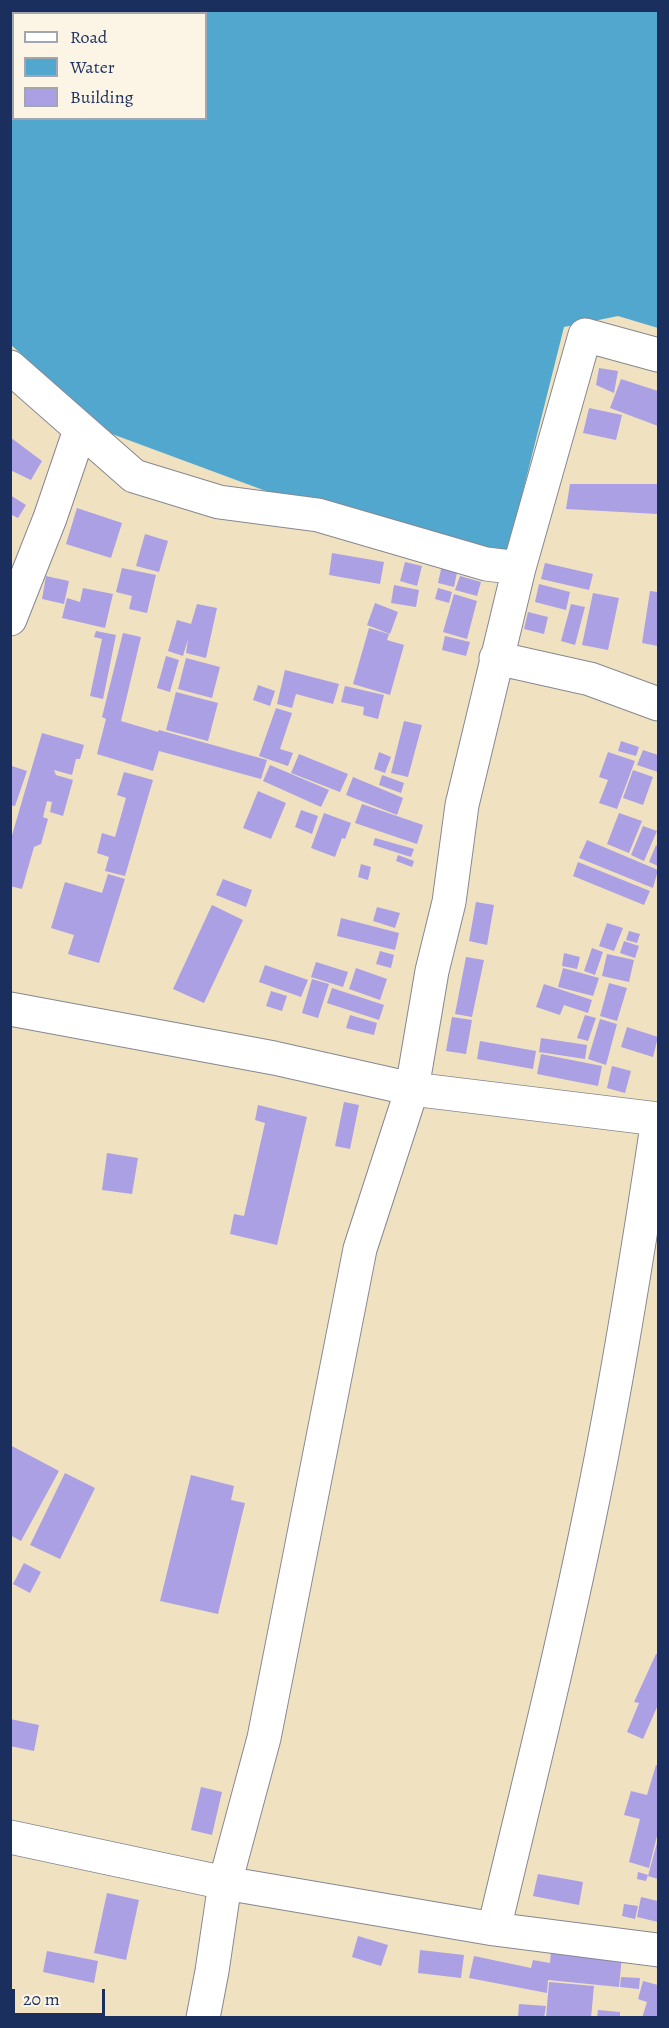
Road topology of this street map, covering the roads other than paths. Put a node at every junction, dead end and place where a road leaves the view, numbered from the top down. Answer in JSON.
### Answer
{"nodes":[{"id":1,"x":658,"y":355,"type":"edge"},
{"id":2,"x":10,"y":367,"type":"edge"},
{"id":3,"x":80,"y":430,"type":"junction"},
{"id":4,"x":519,"y":568,"type":"junction"},
{"id":5,"x":10,"y":619,"type":"edge"},
{"id":6,"x":496,"y":658,"type":"junction"},
{"id":7,"x":658,"y":704,"type":"edge"},
{"id":8,"x":13,"y":1003,"type":"edge"},
{"id":9,"x":411,"y":1089,"type":"junction"},
{"id":10,"x":10,"y":1837,"type":"edge"},
{"id":11,"x":225,"y":1883,"type":"junction"},
{"id":12,"x":494,"y":1929,"type":"junction"},
{"id":13,"x":658,"y":1950,"type":"edge"},
{"id":14,"x":203,"y":2018,"type":"edge"}],
"edges":[{"from":1,"to":4,"type":"street"},
{"from":2,"to":3,"type":"street"},
{"from":3,"to":4,"type":"street"},
{"from":3,"to":5,"type":"street"},
{"from":4,"to":6,"type":"street"},
{"from":6,"to":7,"type":"street"},
{"from":6,"to":9,"type":"street"},
{"from":8,"to":9,"type":"street"},
{"from":9,"to":11,"type":"street"},
{"from":9,"to":12,"type":"street"},
{"from":10,"to":11,"type":"street"},
{"from":11,"to":12,"type":"street"},
{"from":11,"to":14,"type":"street"},
{"from":12,"to":13,"type":"street"}]}
